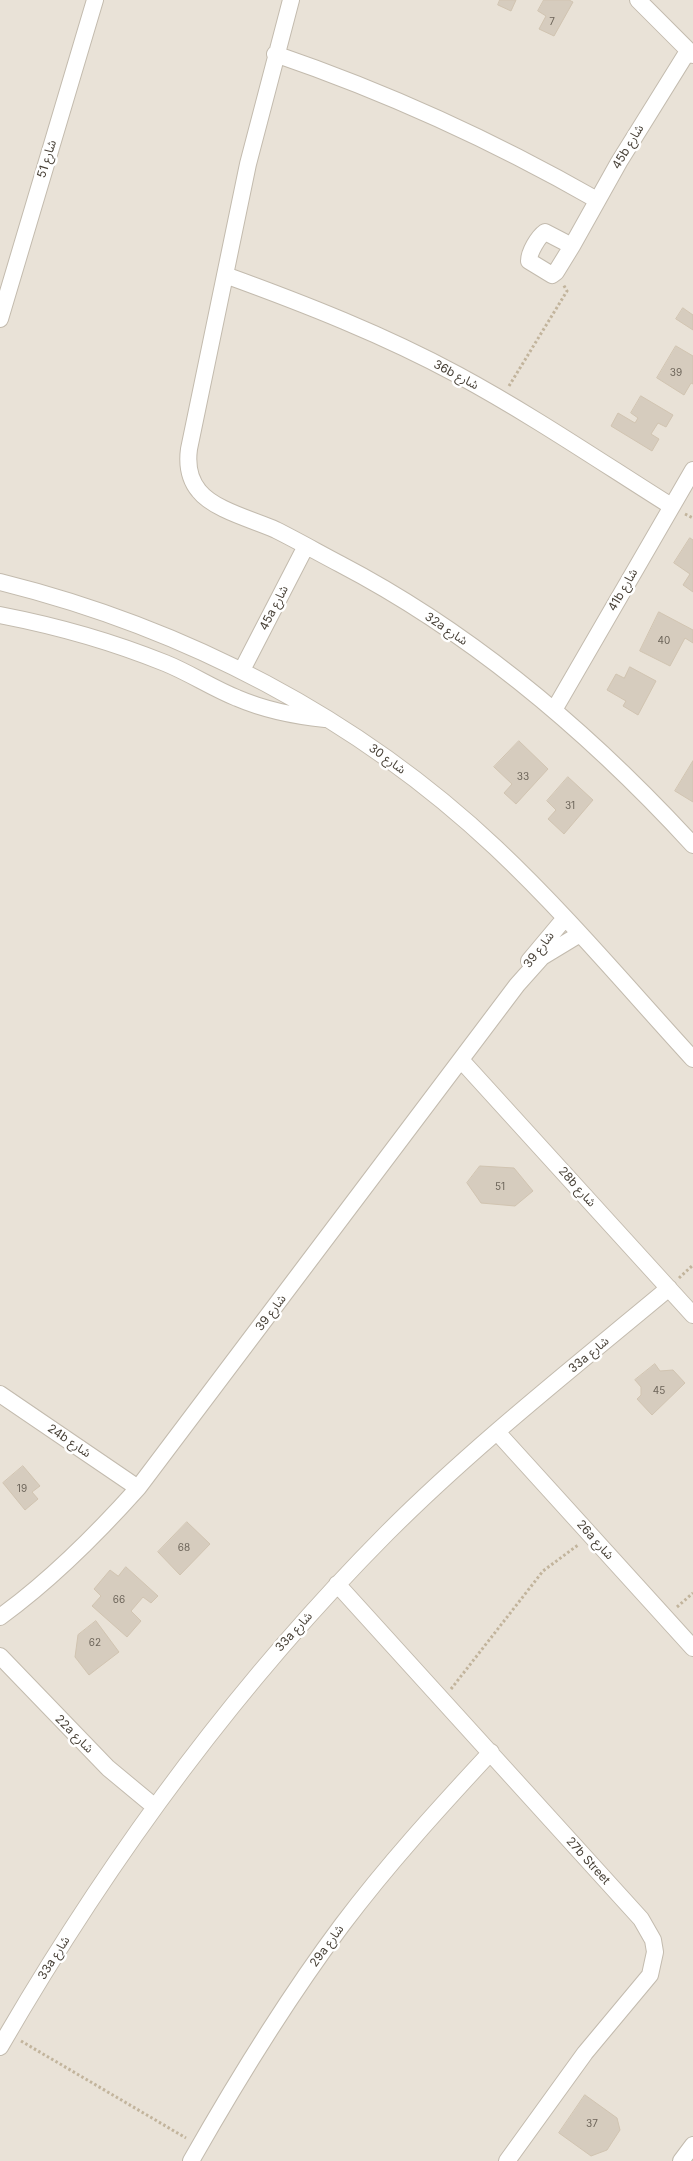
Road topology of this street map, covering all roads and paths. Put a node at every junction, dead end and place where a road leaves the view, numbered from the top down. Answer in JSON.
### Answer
{"nodes":[{"id":1,"x":95,"y":0,"type":"edge"},
{"id":2,"x":291,"y":0,"type":"edge"},
{"id":3,"x":638,"y":0,"type":"edge"},
{"id":4,"x":691,"y":53,"type":"edge"},
{"id":5,"x":275,"y":54,"type":"junction"},
{"id":6,"x":596,"y":200,"type":"junction"},
{"id":7,"x":572,"y":246,"type":"junction"},
{"id":8,"x":556,"y":272,"type":"junction"},
{"id":9,"x":225,"y":275,"type":"junction"},
{"id":10,"x":0,"y":319,"type":"edge"},
{"id":11,"x":501,"y":400,"type":"junction"},
{"id":12,"x":693,"y":470,"type":"edge"},
{"id":13,"x":671,"y":506,"type":"junction"},
{"id":14,"x":306,"y":546,"type":"junction"},
{"id":15,"x":0,"y":582,"type":"edge"},
{"id":16,"x":0,"y":615,"type":"edge"},
{"id":17,"x":242,"y":670,"type":"junction"},
{"id":18,"x":554,"y":710,"type":"junction"},
{"id":19,"x":330,"y":719,"type":"junction"},
{"id":20,"x":693,"y":845,"type":"edge"},
{"id":21,"x":565,"y":918,"type":"junction"},
{"id":22,"x":580,"y":934,"type":"junction"},
{"id":23,"x":517,"y":985,"type":"junction"},
{"id":24,"x":693,"y":1059,"type":"edge"},
{"id":25,"x":461,"y":1060,"type":"junction"},
{"id":26,"x":669,"y":1288,"type":"junction"},
{"id":27,"x":693,"y":1315,"type":"edge"},
{"id":28,"x":0,"y":1394,"type":"edge"},
{"id":29,"x":497,"y":1432,"type":"junction"},
{"id":30,"x":138,"y":1488,"type":"junction"},
{"id":31,"x":591,"y":1536,"type":"junction"},
{"id":32,"x":337,"y":1584,"type":"junction"},
{"id":33,"x":693,"y":1593,"type":"edge"},
{"id":34,"x":0,"y":1617,"type":"edge"},
{"id":35,"x":665,"y":1618,"type":"junction"},
{"id":36,"x":693,"y":1648,"type":"edge"},
{"id":37,"x":0,"y":1656,"type":"edge"},
{"id":38,"x":442,"y":1699,"type":"junction"},
{"id":39,"x":491,"y":1752,"type":"junction"},
{"id":40,"x":155,"y":1806,"type":"junction"},
{"id":41,"x":4,"y":2040,"type":"edge"},
{"id":42,"x":693,"y":2145,"type":"edge"},
{"id":43,"x":200,"y":2146,"type":"junction"},
{"id":44,"x":191,"y":2161,"type":"edge"},
{"id":45,"x":507,"y":2161,"type":"edge"},
{"id":46,"x":681,"y":2161,"type":"edge"}],
"edges":[{"from":1,"to":10,"type":"street","name":"شارع 51"},
{"from":2,"to":5,"type":"street","name":"32a شارع"},
{"from":3,"to":4,"type":"street"},
{"from":4,"to":6,"type":"street","name":"45b شارع"},
{"from":5,"to":6,"type":"street"},
{"from":5,"to":9,"type":"street","name":"32a شارع"},
{"from":6,"to":7,"type":"street","name":"45b شارع"},
{"from":7,"to":8,"type":"street","name":"45b شارع"},
{"from":7,"to":8,"type":"street"},
{"from":8,"to":11,"type":"path"},
{"from":9,"to":11,"type":"street","name":"36b شارع"},
{"from":9,"to":14,"type":"street","name":"32a شارع"},
{"from":11,"to":13,"type":"street","name":"36b شارع"},
{"from":12,"to":13,"type":"street","name":"41b شارع"},
{"from":13,"to":18,"type":"street","name":"41b شارع"},
{"from":14,"to":17,"type":"street","name":"45a شارع"},
{"from":14,"to":18,"type":"street","name":"32a شارع"},
{"from":15,"to":17,"type":"street","name":"شارع 30"},
{"from":16,"to":19,"type":"street"},
{"from":17,"to":19,"type":"street","name":"شارع 30"},
{"from":18,"to":20,"type":"street","name":"32a شارع"},
{"from":19,"to":21,"type":"street","name":"شارع 30"},
{"from":21,"to":22,"type":"street","name":"شارع 30"},
{"from":21,"to":23,"type":"street","name":"شارع 39"},
{"from":22,"to":23,"type":"street","name":"شارع 39"},
{"from":22,"to":24,"type":"street","name":"شارع 30"},
{"from":23,"to":25,"type":"street","name":"شارع 39"},
{"from":25,"to":26,"type":"street","name":"28b شارع"},
{"from":25,"to":30,"type":"street","name":"شارع 39"},
{"from":26,"to":27,"type":"street","name":"28b شارع"},
{"from":26,"to":29,"type":"street","name":"33a شارع"},
{"from":28,"to":30,"type":"street","name":"24b شارع"},
{"from":29,"to":31,"type":"street","name":"26a شارع"},
{"from":29,"to":32,"type":"street","name":"33a شارع"},
{"from":30,"to":34,"type":"street","name":"شارع 39"},
{"from":31,"to":35,"type":"street","name":"26a شارع"},
{"from":31,"to":38,"type":"path"},
{"from":32,"to":38,"type":"street","name":"27b Street"},
{"from":32,"to":40,"type":"street","name":"33a شارع"},
{"from":33,"to":35,"type":"path"},
{"from":35,"to":36,"type":"street","name":"26a شارع"},
{"from":37,"to":40,"type":"street","name":"22a شارع"},
{"from":38,"to":39,"type":"street","name":"27b Street"},
{"from":39,"to":43,"type":"street","name":"29a شارع"},
{"from":39,"to":45,"type":"street","name":"27b Street"},
{"from":40,"to":41,"type":"street","name":"33a شارع"},
{"from":41,"to":43,"type":"path"},
{"from":42,"to":46,"type":"street"},
{"from":43,"to":44,"type":"street","name":"29a شارع"}]}
